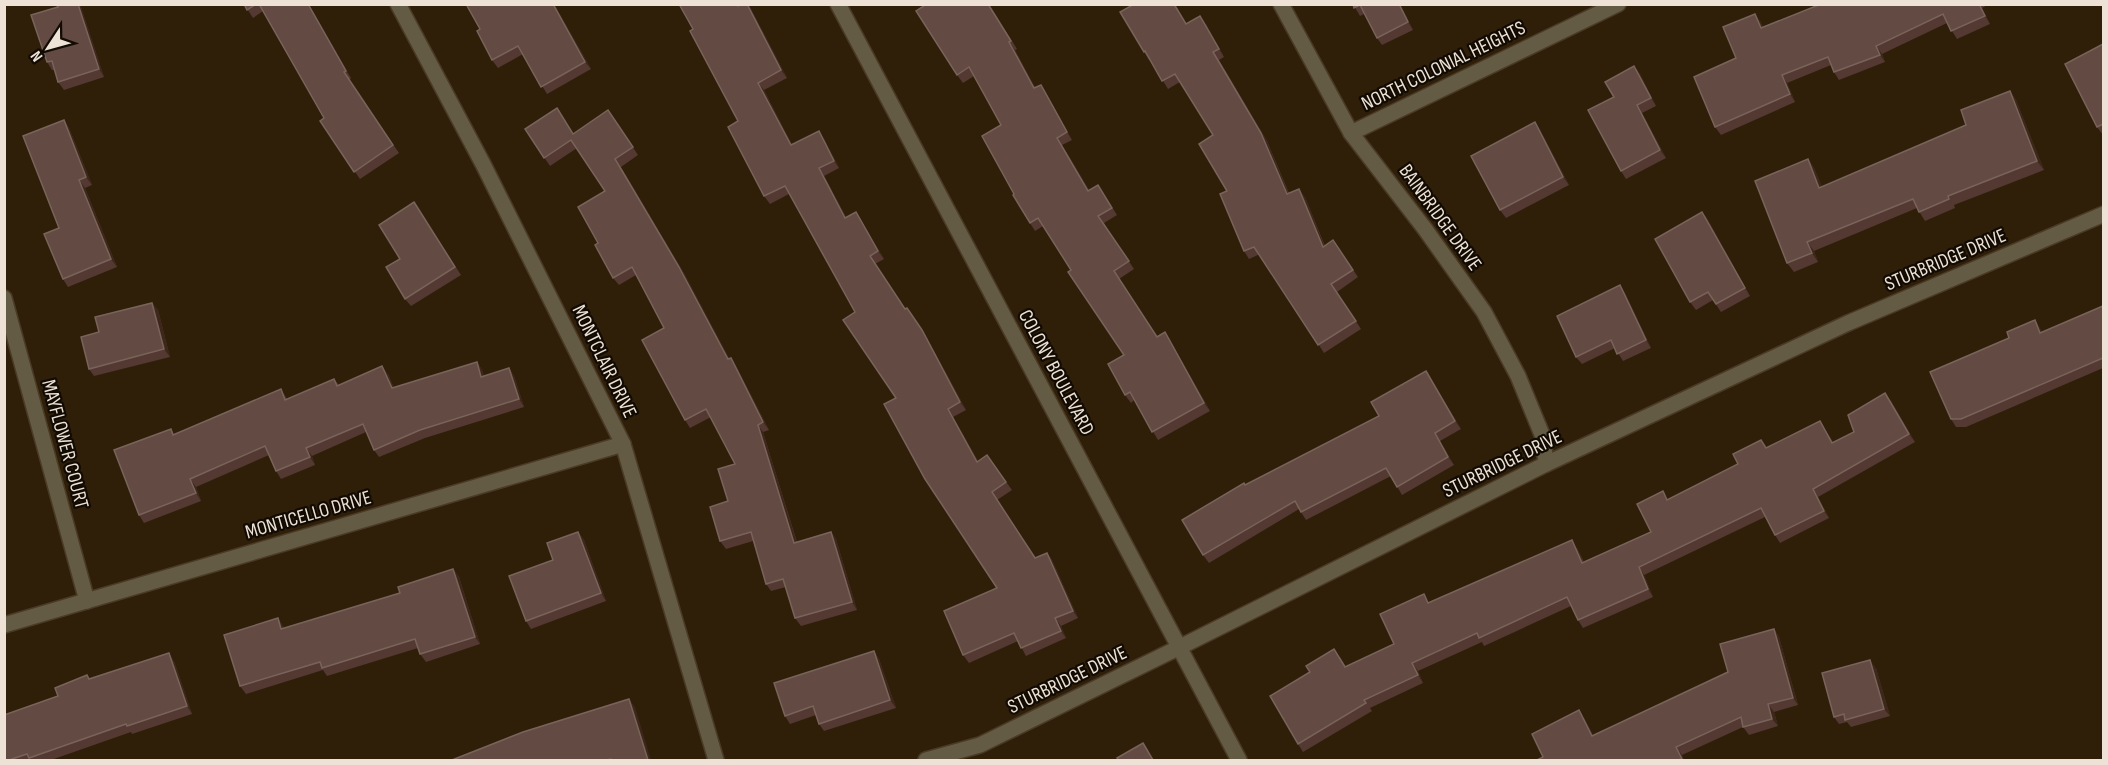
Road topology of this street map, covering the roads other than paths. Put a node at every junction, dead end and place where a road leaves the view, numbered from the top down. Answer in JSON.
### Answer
{"nodes":[{"id":1,"x":398,"y":4,"type":"edge"},
{"id":2,"x":838,"y":4,"type":"edge"},
{"id":3,"x":1281,"y":4,"type":"edge"},
{"id":4,"x":1617,"y":4,"type":"edge"},
{"id":5,"x":1351,"y":133,"type":"junction"},
{"id":6,"x":2103,"y":214,"type":"edge"},
{"id":7,"x":4,"y":298,"type":"edge"},
{"id":8,"x":623,"y":444,"type":"junction"},
{"id":9,"x":1546,"y":464,"type":"junction"},
{"id":10,"x":87,"y":601,"type":"junction"},
{"id":11,"x":4,"y":625,"type":"edge"},
{"id":12,"x":1180,"y":647,"type":"junction"},
{"id":13,"x":716,"y":760,"type":"edge"},
{"id":14,"x":926,"y":760,"type":"edge"},
{"id":15,"x":1239,"y":760,"type":"edge"}],
"edges":[{"from":1,"to":8,"type":"street","name":"MONTCLAIR DRIVE"},
{"from":2,"to":12,"type":"street","name":"COLONY BOULEVARD"},
{"from":3,"to":5,"type":"street","name":"BAINBRIDGE DRIVE"},
{"from":4,"to":5,"type":"street","name":"NORTH COLONIAL HEIGHTS"},
{"from":5,"to":9,"type":"street","name":"BAINBRIDGE DRIVE"},
{"from":6,"to":9,"type":"street","name":"STURBRIDGE DRIVE"},
{"from":7,"to":10,"type":"street","name":"MAYFLOWER COURT"},
{"from":8,"to":10,"type":"street","name":"MONTICELLO DRIVE"},
{"from":8,"to":13,"type":"street","name":"MONTCLAIR DRIVE"},
{"from":9,"to":12,"type":"street","name":"STURBRIDGE DRIVE"},
{"from":10,"to":11,"type":"street","name":"MONTICELLO DRIVE"},
{"from":12,"to":14,"type":"street","name":"STURBRIDGE DRIVE"},
{"from":12,"to":15,"type":"street","name":"COLONY BOULEVARD"}]}
